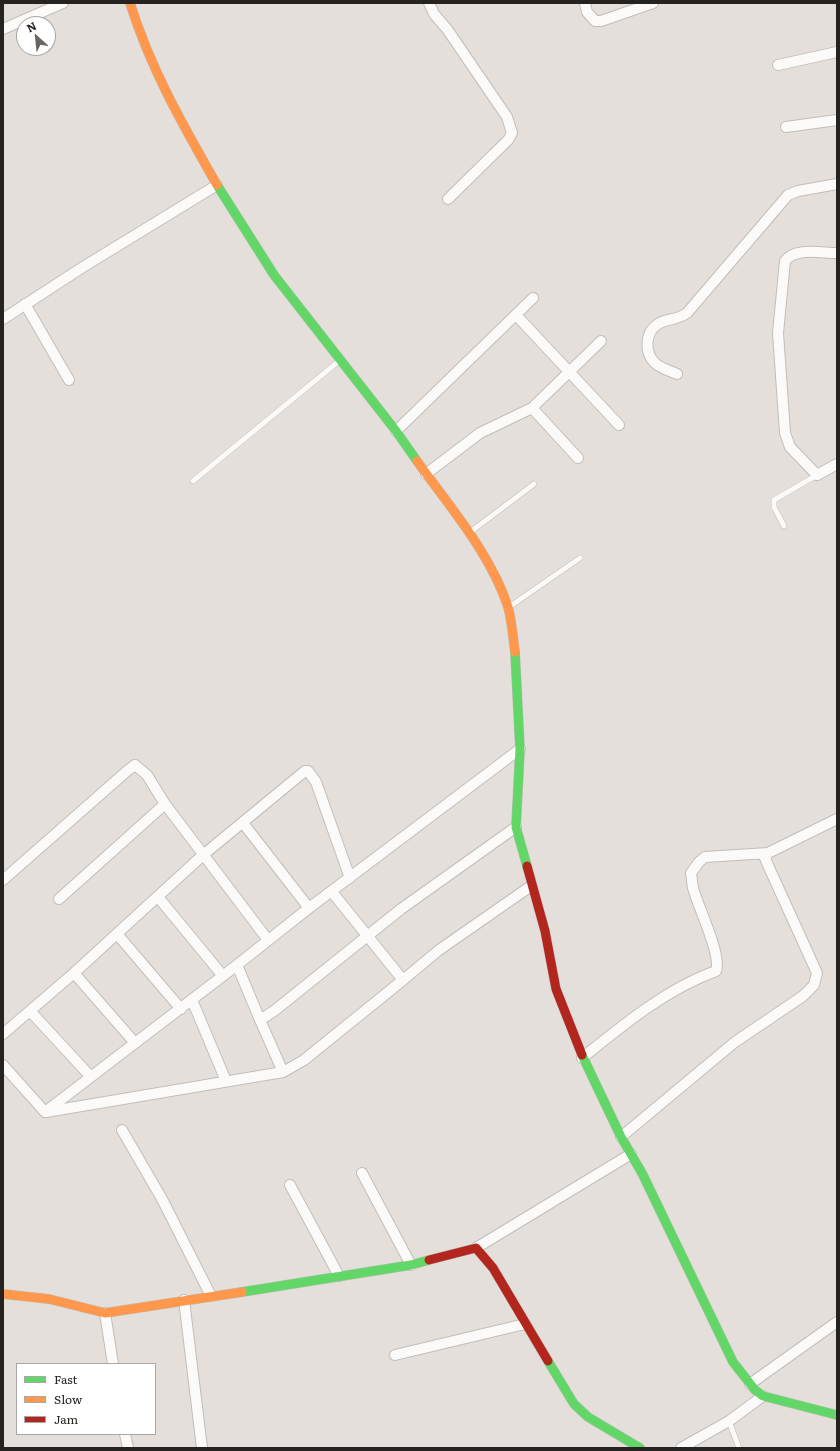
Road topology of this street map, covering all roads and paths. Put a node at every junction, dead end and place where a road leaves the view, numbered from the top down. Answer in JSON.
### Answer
{"nodes":[{"id":1,"x":63,"y":3,"type":"edge"},
{"id":2,"x":130,"y":3,"type":"edge"},
{"id":3,"x":429,"y":3,"type":"edge"},
{"id":4,"x":585,"y":3,"type":"edge"},
{"id":5,"x":653,"y":3,"type":"edge"},
{"id":6,"x":3,"y":29,"type":"edge"},
{"id":7,"x":837,"y":52,"type":"edge"},
{"id":8,"x":778,"y":66,"type":"dead end"},
{"id":9,"x":837,"y":120,"type":"edge"},
{"id":10,"x":786,"y":127,"type":"dead end"},
{"id":11,"x":837,"y":184,"type":"edge"},
{"id":12,"x":217,"y":185,"type":"junction"},
{"id":13,"x":448,"y":199,"type":"dead end"},
{"id":14,"x":837,"y":253,"type":"edge"},
{"id":15,"x":533,"y":298,"type":"dead end"},
{"id":16,"x":25,"y":304,"type":"junction"},
{"id":17,"x":516,"y":315,"type":"junction"},
{"id":18,"x":3,"y":319,"type":"edge"},
{"id":19,"x":602,"y":341,"type":"dead end"},
{"id":20,"x":341,"y":359,"type":"junction"},
{"id":21,"x":569,"y":372,"type":"junction"},
{"id":22,"x":677,"y":374,"type":"dead end"},
{"id":23,"x":69,"y":380,"type":"dead end"},
{"id":24,"x":532,"y":408,"type":"junction"},
{"id":25,"x":619,"y":425,"type":"dead end"},
{"id":26,"x":396,"y":431,"type":"junction"},
{"id":27,"x":578,"y":458,"type":"dead end"},
{"id":28,"x":837,"y":464,"type":"edge"},
{"id":29,"x":426,"y":474,"type":"junction"},
{"id":30,"x":817,"y":475,"type":"junction"},
{"id":31,"x":193,"y":480,"type":"dead end"},
{"id":32,"x":534,"y":484,"type":"dead end"},
{"id":33,"x":784,"y":526,"type":"dead end"},
{"id":34,"x":468,"y":534,"type":"junction"},
{"id":35,"x":580,"y":558,"type":"dead end"},
{"id":36,"x":508,"y":608,"type":"junction"},
{"id":37,"x":520,"y":749,"type":"junction"},
{"id":38,"x":165,"y":804,"type":"junction"},
{"id":39,"x":837,"y":819,"type":"edge"},
{"id":40,"x":244,"y":823,"type":"junction"},
{"id":41,"x":516,"y":827,"type":"junction"},
{"id":42,"x":768,"y":853,"type":"junction"},
{"id":43,"x":203,"y":855,"type":"junction"},
{"id":44,"x":350,"y":878,"type":"junction"},
{"id":45,"x":3,"y":880,"type":"edge"},
{"id":46,"x":531,"y":886,"type":"junction"},
{"id":47,"x":332,"y":892,"type":"junction"},
{"id":48,"x":158,"y":897,"type":"junction"},
{"id":49,"x":59,"y":899,"type":"dead end"},
{"id":50,"x":309,"y":908,"type":"junction"},
{"id":51,"x":117,"y":934,"type":"junction"},
{"id":52,"x":366,"y":936,"type":"junction"},
{"id":53,"x":268,"y":940,"type":"junction"},
{"id":54,"x":237,"y":965,"type":"junction"},
{"id":55,"x":74,"y":973,"type":"junction"},
{"id":56,"x":223,"y":976,"type":"junction"},
{"id":57,"x":403,"y":980,"type":"junction"},
{"id":58,"x":192,"y":1000,"type":"junction"},
{"id":59,"x":181,"y":1009,"type":"junction"},
{"id":60,"x":31,"y":1012,"type":"junction"},
{"id":61,"x":260,"y":1020,"type":"junction"},
{"id":62,"x":3,"y":1034,"type":"edge"},
{"id":63,"x":135,"y":1043,"type":"junction"},
{"id":64,"x":582,"y":1058,"type":"junction"},
{"id":65,"x":3,"y":1065,"type":"edge"},
{"id":66,"x":283,"y":1072,"type":"junction"},
{"id":67,"x":90,"y":1076,"type":"junction"},
{"id":68,"x":226,"y":1081,"type":"junction"},
{"id":69,"x":45,"y":1112,"type":"junction"},
{"id":70,"x":122,"y":1130,"type":"dead end"},
{"id":71,"x":621,"y":1137,"type":"junction"},
{"id":72,"x":631,"y":1154,"type":"junction"},
{"id":73,"x":362,"y":1174,"type":"dead end"},
{"id":74,"x":290,"y":1185,"type":"dead end"},
{"id":75,"x":476,"y":1248,"type":"junction"},
{"id":76,"x":412,"y":1265,"type":"junction"},
{"id":77,"x":339,"y":1276,"type":"junction"},
{"id":78,"x":3,"y":1294,"type":"edge"},
{"id":79,"x":211,"y":1296,"type":"junction"},
{"id":80,"x":184,"y":1300,"type":"junction"},
{"id":81,"x":105,"y":1313,"type":"junction"},
{"id":82,"x":837,"y":1322,"type":"edge"},
{"id":83,"x":525,"y":1324,"type":"junction"},
{"id":84,"x":395,"y":1355,"type":"dead end"},
{"id":85,"x":113,"y":1363,"type":"edge"},
{"id":86,"x":750,"y":1384,"type":"junction"},
{"id":87,"x":763,"y":1396,"type":"junction"},
{"id":88,"x":837,"y":1415,"type":"edge"},
{"id":89,"x":729,"y":1420,"type":"junction"},
{"id":90,"x":125,"y":1435,"type":"edge"},
{"id":91,"x":128,"y":1448,"type":"edge"},
{"id":92,"x":202,"y":1448,"type":"edge"},
{"id":93,"x":640,"y":1448,"type":"edge"},
{"id":94,"x":681,"y":1448,"type":"edge"},
{"id":95,"x":739,"y":1448,"type":"edge"}],
"edges":[{"from":1,"to":6,"type":"street"},
{"from":2,"to":12,"type":"street"},
{"from":3,"to":13,"type":"street"},
{"from":4,"to":5,"type":"street"},
{"from":7,"to":8,"type":"street"},
{"from":9,"to":10,"type":"street"},
{"from":11,"to":22,"type":"street"},
{"from":12,"to":16,"type":"street"},
{"from":12,"to":20,"type":"street"},
{"from":14,"to":30,"type":"street"},
{"from":15,"to":17,"type":"street"},
{"from":16,"to":18,"type":"street"},
{"from":16,"to":23,"type":"street"},
{"from":17,"to":21,"type":"street"},
{"from":17,"to":26,"type":"street"},
{"from":19,"to":21,"type":"street"},
{"from":20,"to":26,"type":"street"},
{"from":20,"to":31,"type":"lane"},
{"from":21,"to":24,"type":"street"},
{"from":21,"to":25,"type":"street"},
{"from":24,"to":27,"type":"street"},
{"from":24,"to":29,"type":"street"},
{"from":26,"to":29,"type":"street"},
{"from":28,"to":30,"type":"street"},
{"from":29,"to":34,"type":"street"},
{"from":30,"to":33,"type":"lane"},
{"from":32,"to":34,"type":"lane"},
{"from":34,"to":36,"type":"street"},
{"from":35,"to":36,"type":"lane"},
{"from":36,"to":37,"type":"street"},
{"from":37,"to":41,"type":"street"},
{"from":37,"to":44,"type":"street"},
{"from":38,"to":43,"type":"street"},
{"from":38,"to":45,"type":"street"},
{"from":38,"to":49,"type":"street"},
{"from":39,"to":42,"type":"street"},
{"from":40,"to":43,"type":"street"},
{"from":40,"to":44,"type":"street"},
{"from":40,"to":50,"type":"street"},
{"from":41,"to":46,"type":"street"},
{"from":41,"to":52,"type":"street"},
{"from":42,"to":64,"type":"street"},
{"from":42,"to":71,"type":"street"},
{"from":43,"to":48,"type":"street"},
{"from":43,"to":53,"type":"street"},
{"from":44,"to":47,"type":"street"},
{"from":46,"to":57,"type":"street"},
{"from":46,"to":64,"type":"street"},
{"from":47,"to":50,"type":"street"},
{"from":47,"to":52,"type":"street"},
{"from":48,"to":51,"type":"street"},
{"from":48,"to":56,"type":"street"},
{"from":50,"to":53,"type":"street"},
{"from":51,"to":55,"type":"street"},
{"from":51,"to":59,"type":"street"},
{"from":52,"to":57,"type":"street"},
{"from":52,"to":61,"type":"street"},
{"from":53,"to":54,"type":"street"},
{"from":54,"to":56,"type":"street"},
{"from":54,"to":61,"type":"street"},
{"from":55,"to":60,"type":"street"},
{"from":55,"to":63,"type":"street"},
{"from":56,"to":58,"type":"street"},
{"from":57,"to":66,"type":"street"},
{"from":58,"to":59,"type":"street"},
{"from":58,"to":68,"type":"street"},
{"from":59,"to":63,"type":"street"},
{"from":60,"to":62,"type":"street"},
{"from":60,"to":67,"type":"street"},
{"from":61,"to":66,"type":"street"},
{"from":63,"to":67,"type":"street"},
{"from":64,"to":71,"type":"street"},
{"from":65,"to":69,"type":"street"},
{"from":66,"to":68,"type":"street"},
{"from":67,"to":69,"type":"street"},
{"from":68,"to":69,"type":"street"},
{"from":70,"to":79,"type":"street"},
{"from":71,"to":72,"type":"street"},
{"from":72,"to":75,"type":"street"},
{"from":72,"to":86,"type":"street"},
{"from":73,"to":76,"type":"street"},
{"from":74,"to":77,"type":"street"},
{"from":75,"to":76,"type":"street"},
{"from":75,"to":83,"type":"street"},
{"from":76,"to":77,"type":"street"},
{"from":77,"to":79,"type":"street"},
{"from":78,"to":81,"type":"street"},
{"from":79,"to":80,"type":"street"},
{"from":80,"to":81,"type":"street"},
{"from":80,"to":92,"type":"street"},
{"from":81,"to":85,"type":"street"},
{"from":82,"to":86,"type":"street"},
{"from":83,"to":84,"type":"street"},
{"from":83,"to":93,"type":"street"},
{"from":86,"to":87,"type":"street"},
{"from":87,"to":88,"type":"street"},
{"from":87,"to":89,"type":"street"},
{"from":89,"to":94,"type":"street"},
{"from":89,"to":95,"type":"lane"},
{"from":90,"to":91,"type":"street"}]}
